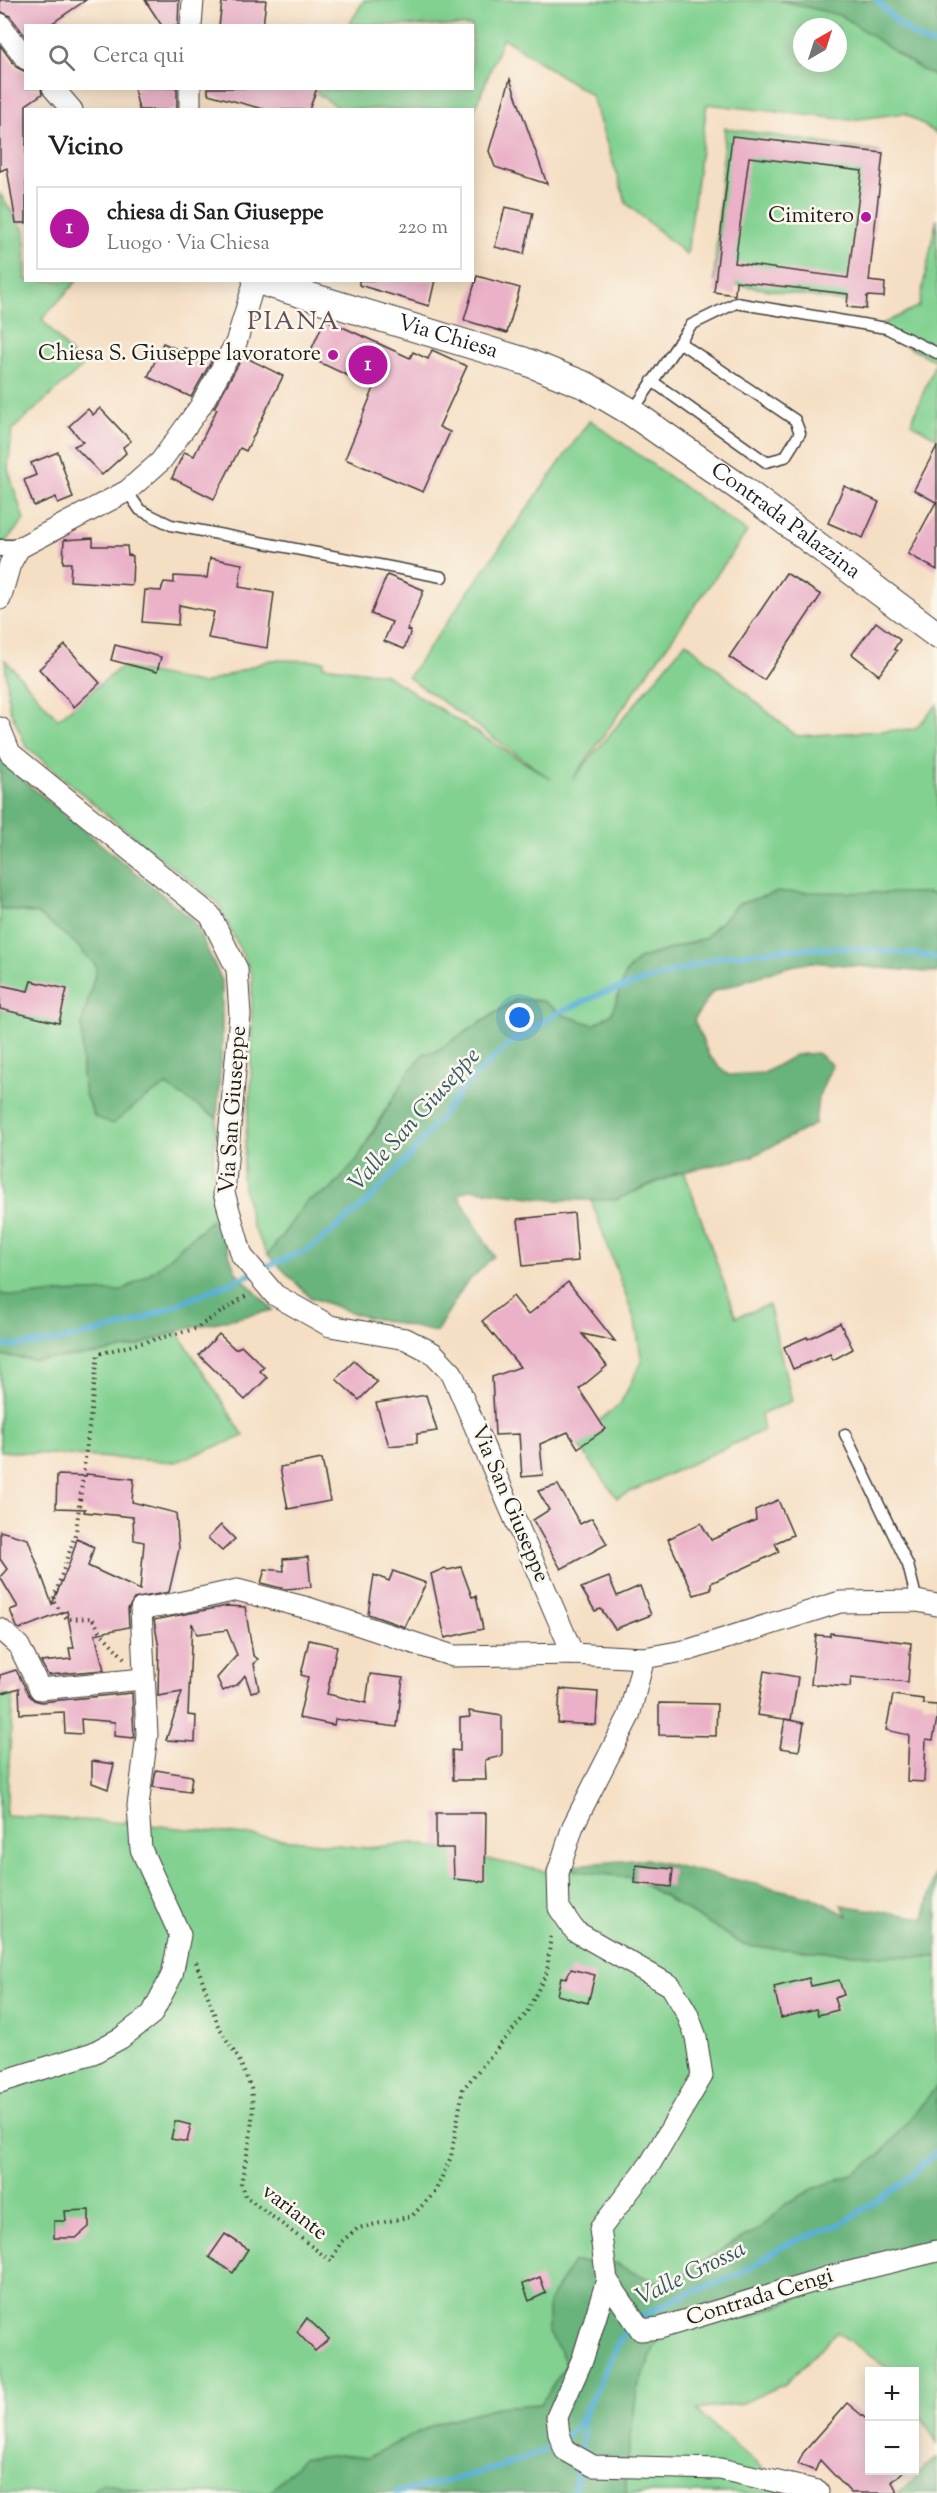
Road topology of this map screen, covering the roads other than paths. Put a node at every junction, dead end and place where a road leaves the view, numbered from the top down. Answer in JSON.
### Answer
{"nodes":[{"id":1,"x":193,"y":0,"type":"edge"},
{"id":2,"x":0,"y":24,"type":"edge"},
{"id":3,"x":191,"y":24,"type":"edge"},
{"id":4,"x":24,"y":56,"type":"edge"},
{"id":5,"x":55,"y":90,"type":"edge"},
{"id":6,"x":190,"y":90,"type":"edge"},
{"id":7,"x":70,"y":108,"type":"edge"},
{"id":8,"x":190,"y":108,"type":"edge"},
{"id":9,"x":255,"y":282,"type":"edge"},
{"id":10,"x":263,"y":282,"type":"edge"},
{"id":11,"x":679,"y":342,"type":"junction"},
{"id":12,"x":937,"y":353,"type":"edge"},
{"id":13,"x":652,"y":381,"type":"junction"},
{"id":14,"x":631,"y":412,"type":"junction"},
{"id":15,"x":127,"y":491,"type":"junction"},
{"id":16,"x":9,"y":548,"type":"edge"},
{"id":17,"x":442,"y":577,"type":"dead end"},
{"id":18,"x":0,"y":599,"type":"edge"},
{"id":19,"x":937,"y":635,"type":"edge"},
{"id":20,"x":0,"y":728,"type":"edge"},
{"id":21,"x":845,"y":1434,"type":"dead end"},
{"id":22,"x":927,"y":1603,"type":"edge"},
{"id":23,"x":0,"y":1629,"type":"edge"},
{"id":24,"x":573,"y":1654,"type":"junction"},
{"id":25,"x":644,"y":1658,"type":"junction"},
{"id":26,"x":143,"y":1679,"type":"junction"},
{"id":27,"x":0,"y":2082,"type":"edge"},
{"id":28,"x":937,"y":2251,"type":"edge"},
{"id":29,"x":607,"y":2280,"type":"junction"},
{"id":30,"x":818,"y":2491,"type":"dead end"}],
"edges":[{"from":1,"to":3,"type":"street"},
{"from":2,"to":4,"type":"street"},
{"from":5,"to":7,"type":"street"},
{"from":6,"to":8,"type":"street"},
{"from":9,"to":15,"type":"street"},
{"from":10,"to":14,"type":"street","name":"Via Chiesa"},
{"from":11,"to":12,"type":"lane"},
{"from":11,"to":13,"type":"lane"},
{"from":11,"to":13,"type":"lane"},
{"from":13,"to":14,"type":"lane"},
{"from":14,"to":19,"type":"street","name":"Contrada Palazzina"},
{"from":15,"to":16,"type":"street"},
{"from":15,"to":17,"type":"lane"},
{"from":16,"to":18,"type":"street"},
{"from":20,"to":24,"type":"street","name":"Via San Giuseppe"},
{"from":21,"to":22,"type":"lane"},
{"from":22,"to":25,"type":"street"},
{"from":23,"to":26,"type":"street"},
{"from":24,"to":25,"type":"street"},
{"from":24,"to":26,"type":"street"},
{"from":25,"to":29,"type":"street"},
{"from":26,"to":27,"type":"street"},
{"from":28,"to":29,"type":"street","name":"Contrada Cengi"},
{"from":29,"to":30,"type":"street"}]}
